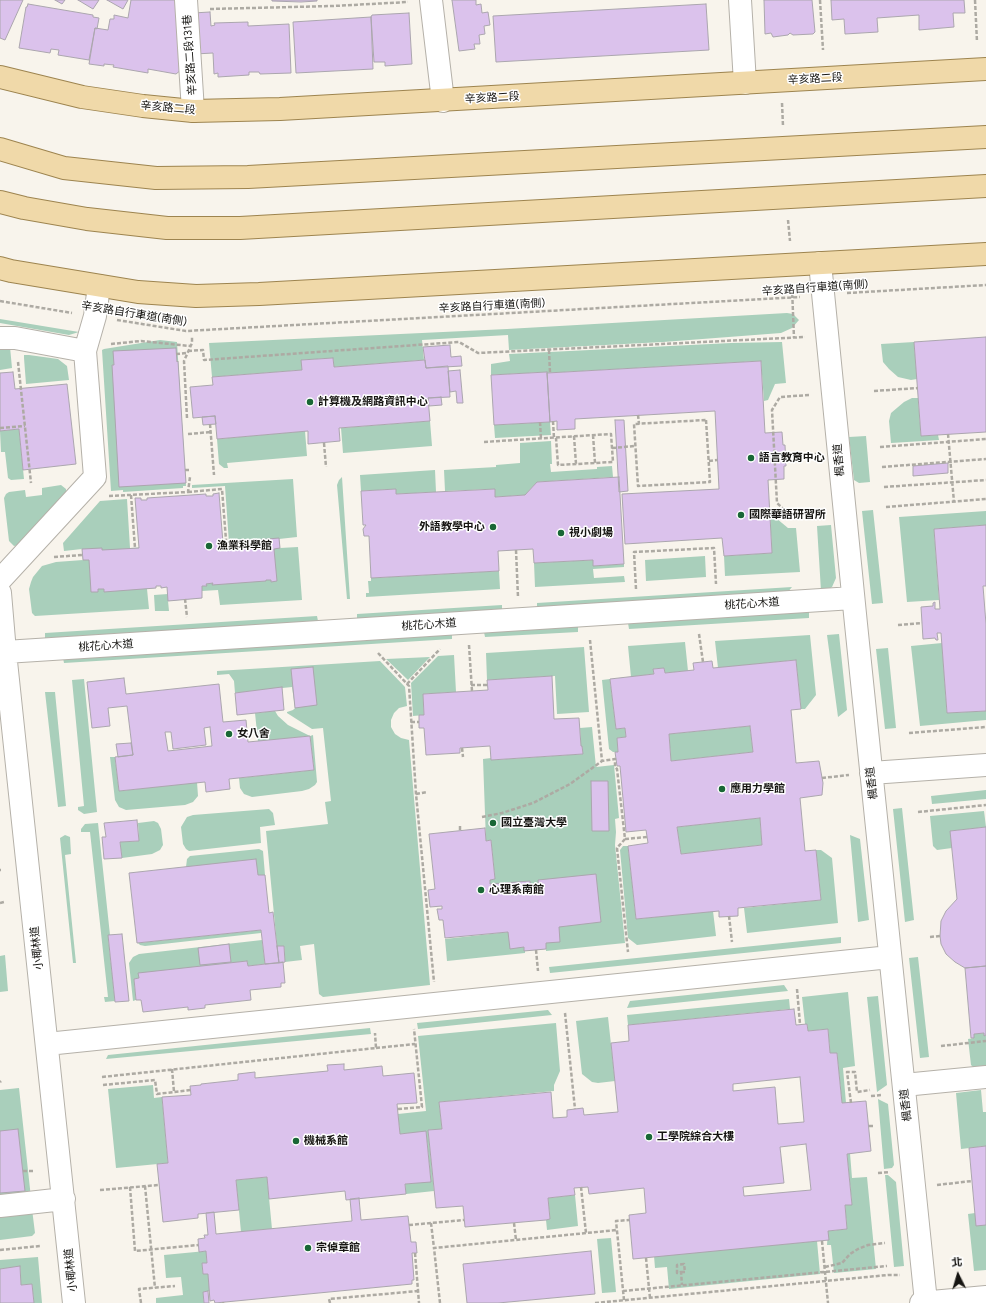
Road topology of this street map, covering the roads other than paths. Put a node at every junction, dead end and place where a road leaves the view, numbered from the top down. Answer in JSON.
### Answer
{"nodes":[{"id":1,"x":740,"y":0,"type":"edge"},
{"id":2,"x":423,"y":1,"type":"edge"},
{"id":3,"x":187,"y":5,"type":"edge"},
{"id":4,"x":986,"y":69,"type":"edge"},
{"id":5,"x":0,"y":77,"type":"edge"},
{"id":6,"x":745,"y":83,"type":"junction"},
{"id":7,"x":443,"y":101,"type":"junction"},
{"id":8,"x":193,"y":110,"type":"junction"},
{"id":9,"x":986,"y":137,"type":"edge"},
{"id":10,"x":0,"y":149,"type":"edge"},
{"id":11,"x":986,"y":186,"type":"edge"},
{"id":12,"x":0,"y":202,"type":"edge"},
{"id":13,"x":986,"y":254,"type":"edge"},
{"id":14,"x":820,"y":263,"type":"junction"},
{"id":15,"x":0,"y":268,"type":"edge"},
{"id":16,"x":99,"y":286,"type":"junction"},
{"id":17,"x":0,"y":338,"type":"edge"},
{"id":18,"x":86,"y":349,"type":"junction"},
{"id":19,"x":0,"y":580,"type":"edge"},
{"id":20,"x":0,"y":592,"type":"edge"},
{"id":21,"x":853,"y":598,"type":"junction"},
{"id":22,"x":5,"y":652,"type":"junction"},
{"id":23,"x":986,"y":765,"type":"edge"},
{"id":24,"x":871,"y":773,"type":"junction"},
{"id":25,"x":890,"y":957,"type":"junction"},
{"id":26,"x":47,"y":1044,"type":"junction"},
{"id":27,"x":986,"y":1077,"type":"edge"},
{"id":28,"x":904,"y":1085,"type":"junction"},
{"id":29,"x":64,"y":1199,"type":"junction"},
{"id":30,"x":0,"y":1206,"type":"edge"},
{"id":31,"x":986,"y":1297,"type":"edge"},
{"id":32,"x":926,"y":1302,"type":"edge"},
{"id":33,"x":74,"y":1303,"type":"edge"},
{"id":34,"x":921,"y":1303,"type":"edge"}],
"edges":[{"from":1,"to":6,"type":"street"},
{"from":2,"to":7,"type":"street"},
{"from":3,"to":8,"type":"street","name":"辛亥路二段131巷"},
{"from":4,"to":6,"type":"main road","name":"辛亥路二段"},
{"from":5,"to":8,"type":"main road","name":"辛亥路二段"},
{"from":6,"to":7,"type":"main road","name":"辛亥路二段"},
{"from":7,"to":8,"type":"main road","name":"辛亥路二段"},
{"from":9,"to":10,"type":"main road"},
{"from":11,"to":12,"type":"main road"},
{"from":13,"to":14,"type":"main road"},
{"from":14,"to":16,"type":"main road"},
{"from":14,"to":21,"type":"street","name":"楓香道"},
{"from":15,"to":16,"type":"main road"},
{"from":16,"to":18,"type":"street"},
{"from":17,"to":18,"type":"street"},
{"from":18,"to":19,"type":"street"},
{"from":20,"to":22,"type":"street","name":"小椰林道"},
{"from":21,"to":22,"type":"street","name":"桃花心木道"},
{"from":21,"to":24,"type":"street","name":"楓香道"},
{"from":22,"to":26,"type":"street","name":"小椰林道"},
{"from":23,"to":24,"type":"street"},
{"from":24,"to":25,"type":"street","name":"楓香道"},
{"from":25,"to":26,"type":"street"},
{"from":25,"to":28,"type":"street","name":"楓香道"},
{"from":26,"to":29,"type":"street","name":"小椰林道"},
{"from":27,"to":28,"type":"street"},
{"from":28,"to":32,"type":"street","name":"楓香道"},
{"from":29,"to":30,"type":"street"},
{"from":29,"to":33,"type":"street","name":"小椰林道"},
{"from":31,"to":32,"type":"street"},
{"from":32,"to":34,"type":"street"}]}
